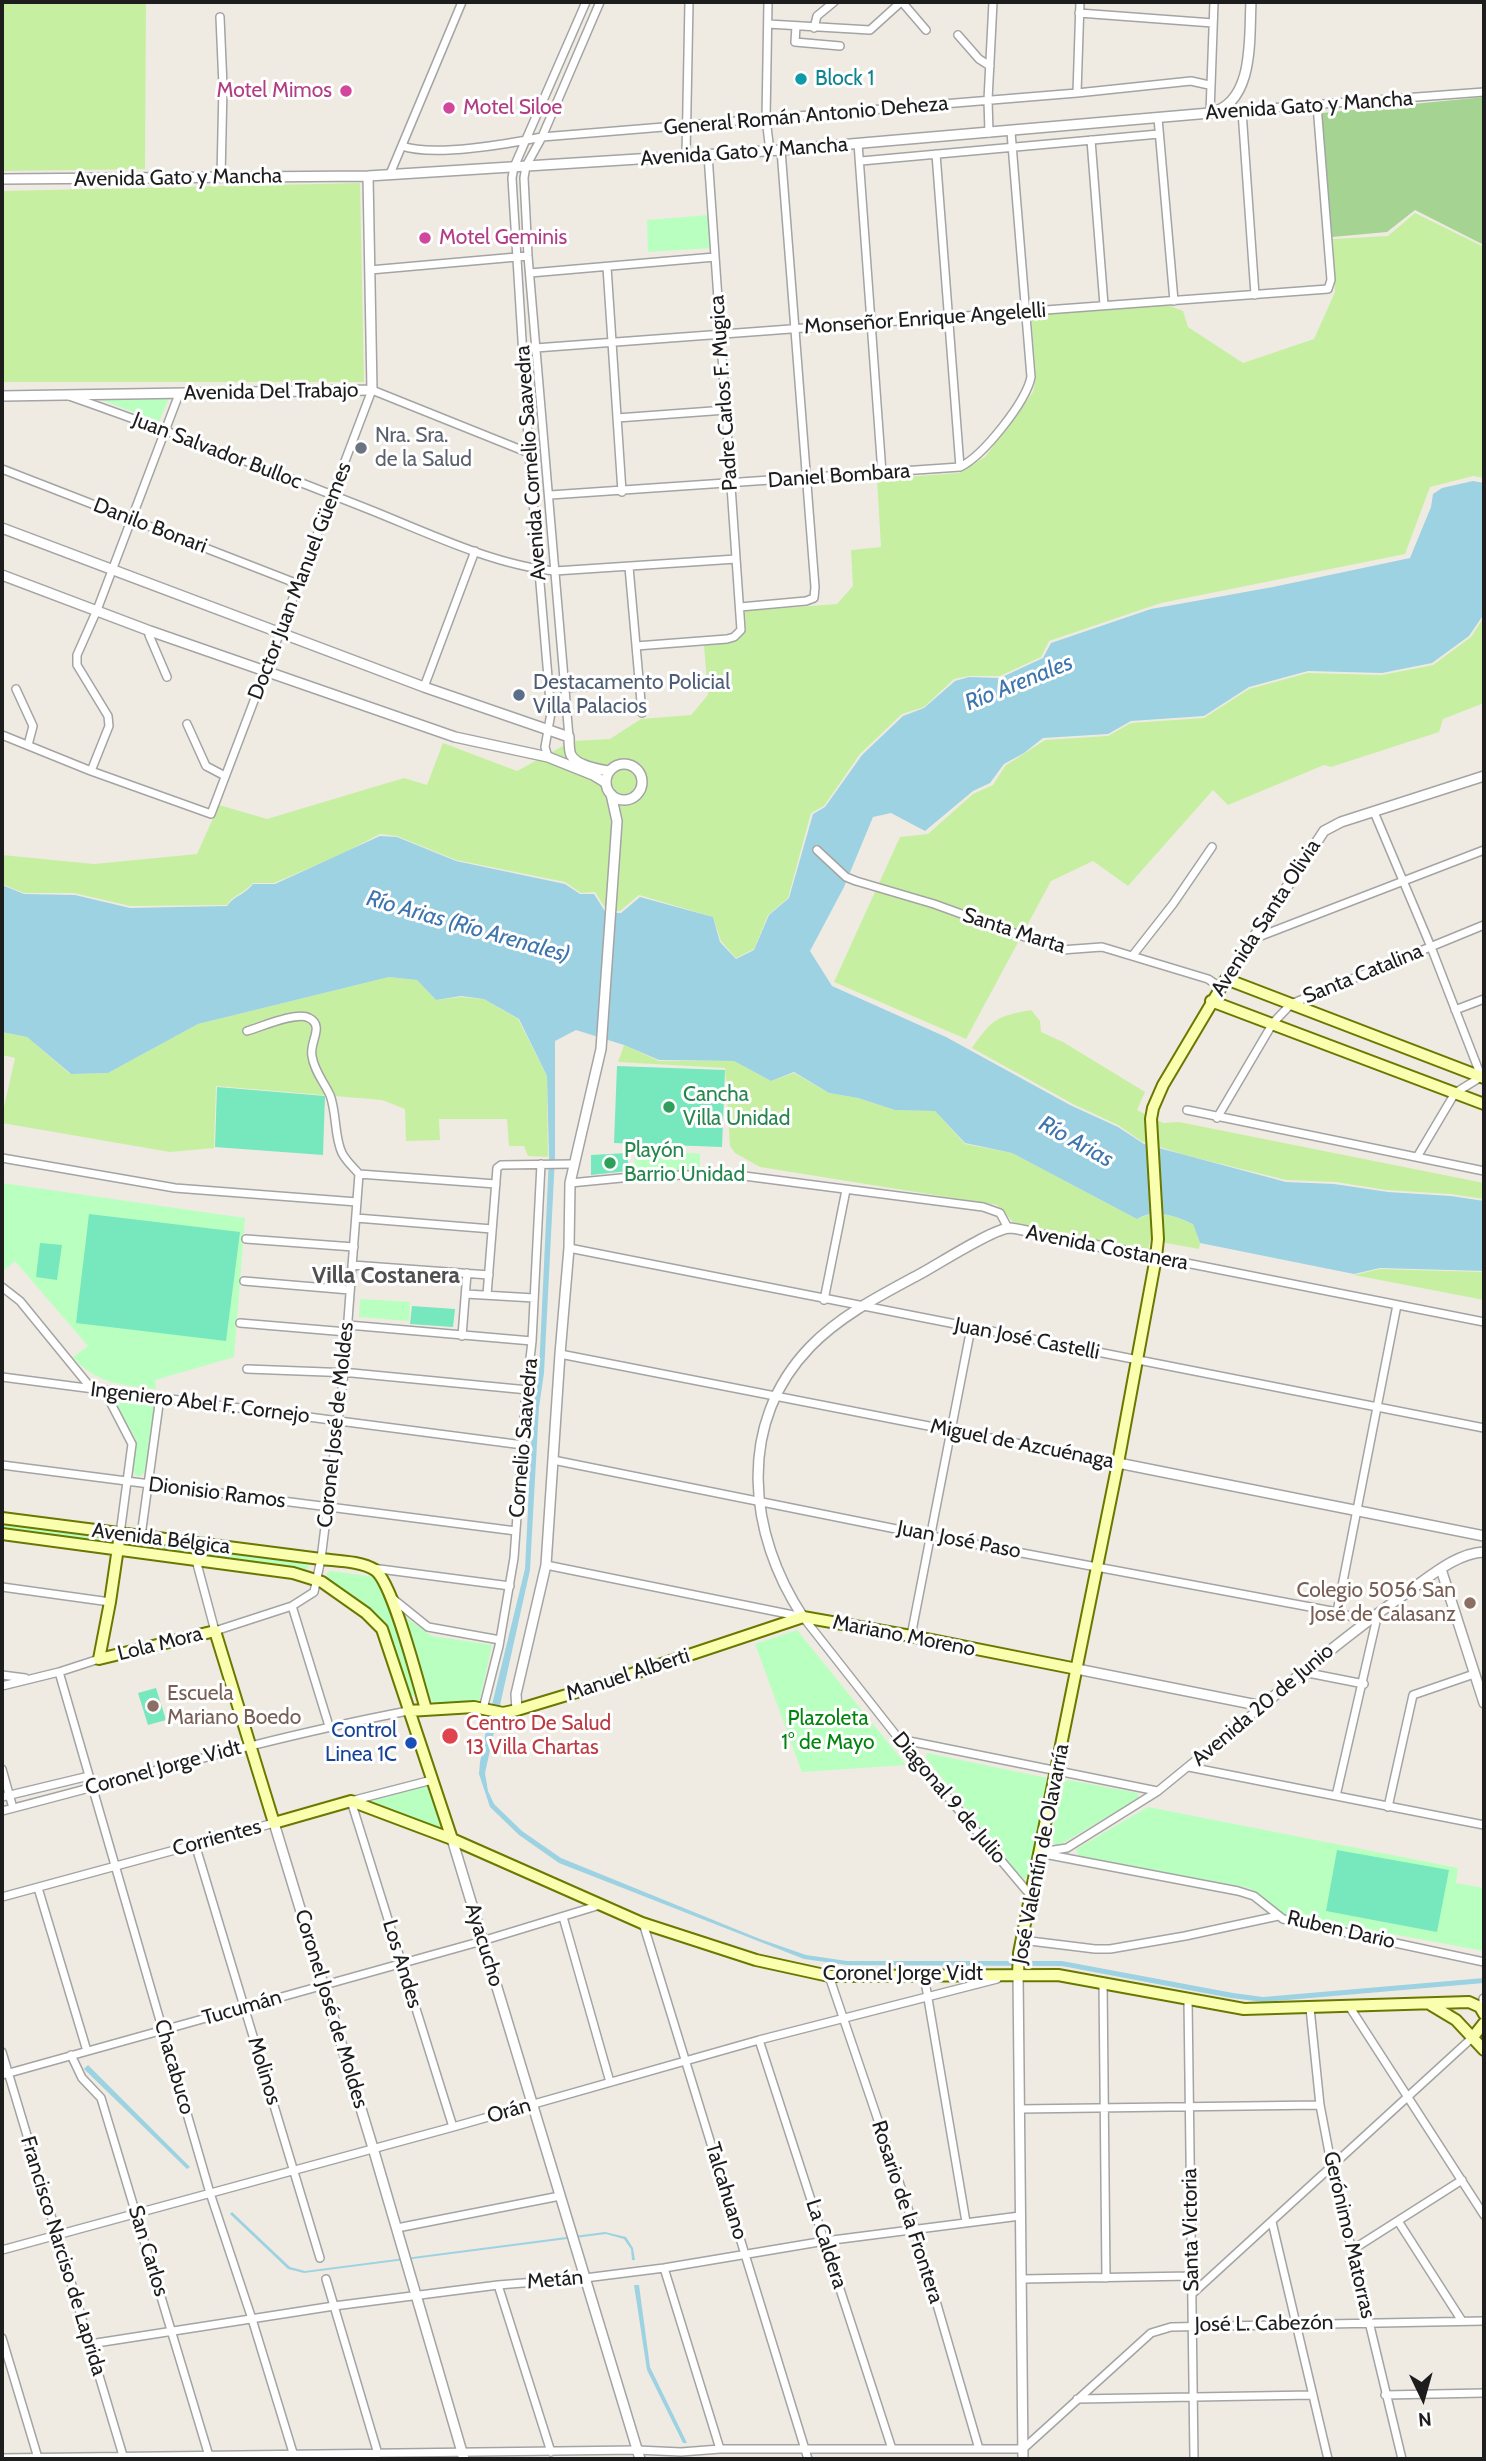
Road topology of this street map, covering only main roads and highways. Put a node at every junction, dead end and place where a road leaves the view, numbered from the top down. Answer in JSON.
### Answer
{"nodes":[{"id":1,"x":1223,"y":983,"type":"joint"},
{"id":2,"x":1211,"y":1001,"type":"junction"},
{"id":3,"x":1483,"y":1076,"type":"edge"},
{"id":4,"x":1484,"y":1104,"type":"edge"},
{"id":5,"x":1152,"y":1119,"type":"joint"},
{"id":6,"x":2,"y":1518,"type":"edge"},
{"id":7,"x":2,"y":1534,"type":"edge"},
{"id":8,"x":120,"y":1534,"type":"junction"},
{"id":9,"x":118,"y":1550,"type":"junction"},
{"id":10,"x":196,"y":1560,"type":"joint"},
{"id":11,"x":803,"y":1617,"type":"joint"},
{"id":12,"x":215,"y":1631,"type":"joint"},
{"id":13,"x":1077,"y":1669,"type":"junction"},
{"id":14,"x":426,"y":1709,"type":"junction"},
{"id":15,"x":408,"y":1711,"type":"junction"},
{"id":16,"x":351,"y":1801,"type":"joint"},
{"id":17,"x":274,"y":1822,"type":"joint"},
{"id":18,"x":452,"y":1839,"type":"junction"},
{"id":19,"x":1018,"y":1971,"type":"junction"},
{"id":20,"x":1467,"y":2002,"type":"junction"},
{"id":21,"x":1428,"y":2004,"type":"junction"},
{"id":22,"x":1484,"y":2014,"type":"edge"},
{"id":23,"x":1457,"y":2021,"type":"junction"},
{"id":24,"x":1484,"y":2023,"type":"edge"},
{"id":25,"x":1473,"y":2037,"type":"junction"},
{"id":26,"x":1484,"y":2050,"type":"edge"}],
"edges":[{"from":1,"to":2,"type":"main road","name":"Avenida Santa Olivia"},
{"from":1,"to":3,"type":"main road","name":"Santa Marta"},
{"from":2,"to":4,"type":"main road"},
{"from":2,"to":5,"type":"main road","name":"Avenida Santa Olivia"},
{"from":5,"to":13,"type":"main road","name":"José Valentín de Olavarría"},
{"from":6,"to":8,"type":"main road","name":"Avenida Bélgica"},
{"from":7,"to":9,"type":"main road","name":"Avenida Bélgica"},
{"from":8,"to":9,"type":"main road"},
{"from":8,"to":14,"type":"main road","name":"Avenida Bélgica"},
{"from":9,"to":10,"type":"main road","name":"Avenida Bélgica"},
{"from":9,"to":12,"type":"main road","name":"Lola Mora"},
{"from":10,"to":15,"type":"main road","name":"Ayacucho"},
{"from":11,"to":13,"type":"main road","name":"Mariano Moreno"},
{"from":11,"to":14,"type":"main road","name":"Manuel Alberti"},
{"from":12,"to":17,"type":"main road","name":"Coronel José de Moldes"},
{"from":13,"to":19,"type":"main road","name":"José Valentín de Olavarría"},
{"from":14,"to":15,"type":"main road","name":"Manuel Alberti"},
{"from":15,"to":18,"type":"main road","name":"Ayacucho"},
{"from":16,"to":17,"type":"main road","name":"Corrientes"},
{"from":16,"to":18,"type":"main road","name":"Coronel Jorge Vidt"},
{"from":18,"to":19,"type":"main road","name":"Coronel Jorge Vidt"},
{"from":19,"to":21,"type":"main road","name":"Coronel Jorge Vidt"},
{"from":20,"to":21,"type":"main road","name":"Coronel Jorge Vidt"},
{"from":20,"to":22,"type":"main road"},
{"from":20,"to":23,"type":"main road"},
{"from":21,"to":23,"type":"main road"},
{"from":23,"to":25,"type":"main road"},
{"from":24,"to":25,"type":"main road"},
{"from":25,"to":26,"type":"main road"}]}
